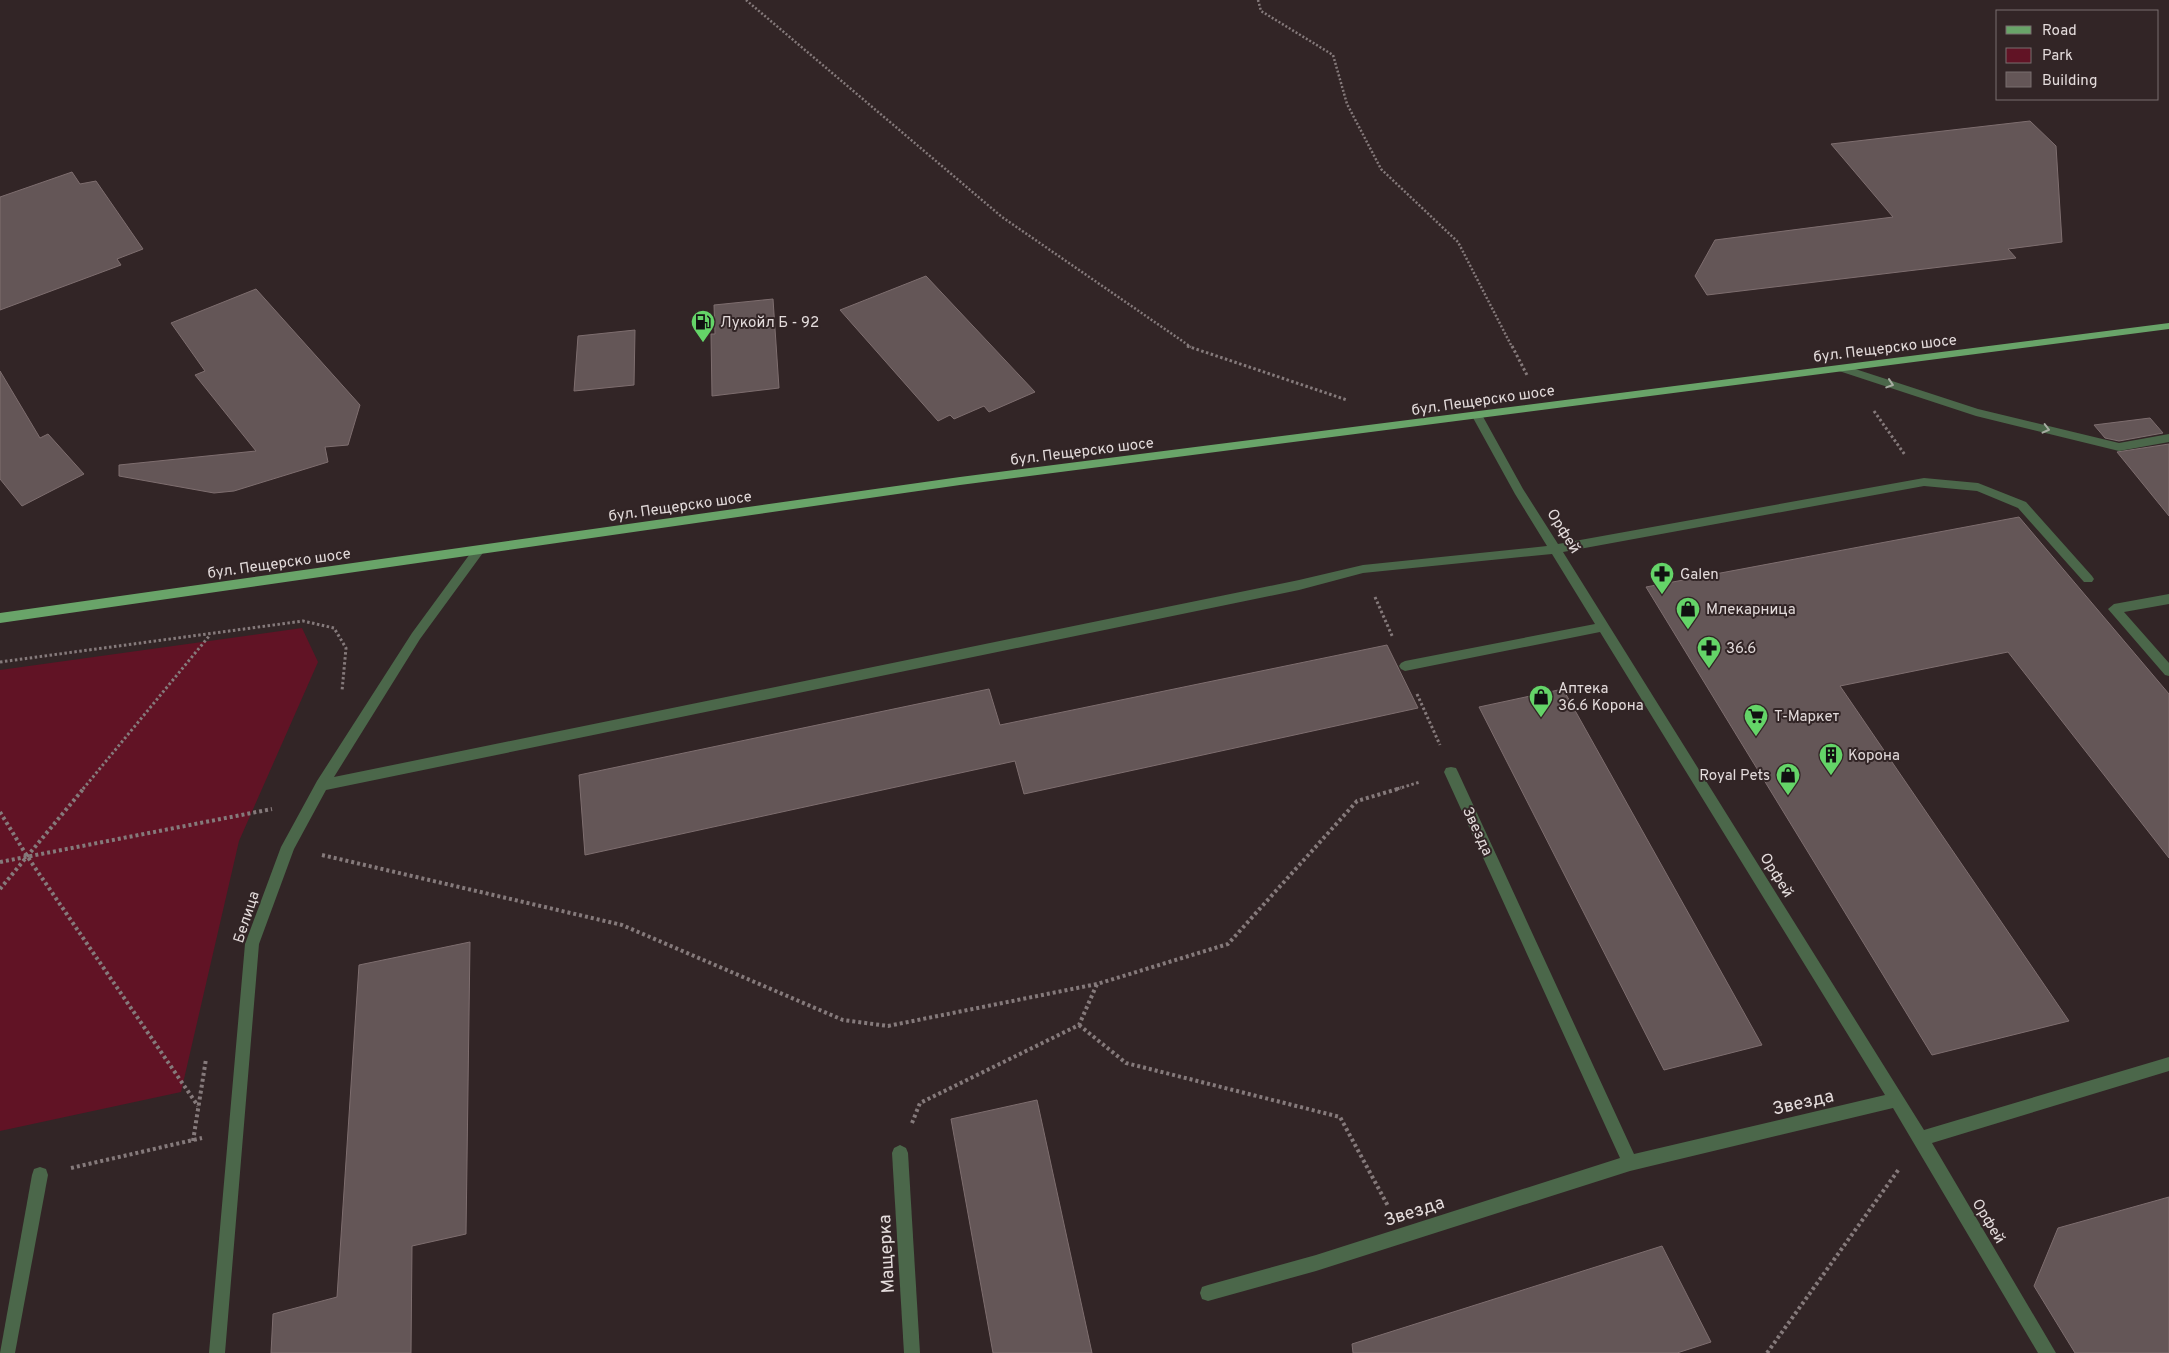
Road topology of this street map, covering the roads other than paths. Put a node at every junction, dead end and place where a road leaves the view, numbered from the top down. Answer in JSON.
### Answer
{"nodes":[{"id":1,"x":2169,"y":326,"type":"edge"},
{"id":2,"x":1843,"y":369,"type":"junction"},
{"id":3,"x":1477,"y":416,"type":"junction"},
{"id":4,"x":2169,"y":438,"type":"edge"},
{"id":5,"x":1556,"y":549,"type":"junction"},
{"id":6,"x":479,"y":550,"type":"junction"},
{"id":7,"x":2088,"y":579,"type":"dead end"},
{"id":8,"x":2169,"y":599,"type":"edge"},
{"id":9,"x":0,"y":618,"type":"edge"},
{"id":10,"x":1604,"y":627,"type":"junction"},
{"id":11,"x":1405,"y":666,"type":"dead end"},
{"id":12,"x":2169,"y":671,"type":"edge"},
{"id":13,"x":1451,"y":772,"type":"road end"},
{"id":14,"x":322,"y":785,"type":"junction"},
{"id":15,"x":2169,"y":1064,"type":"edge"},
{"id":16,"x":1898,"y":1100,"type":"junction"},
{"id":17,"x":1921,"y":1139,"type":"junction"},
{"id":18,"x":900,"y":1153,"type":"road end"},
{"id":19,"x":1630,"y":1163,"type":"junction"},
{"id":20,"x":40,"y":1175,"type":"road end"},
{"id":21,"x":1208,"y":1293,"type":"dead end"},
{"id":22,"x":7,"y":1353,"type":"edge"},
{"id":23,"x":217,"y":1353,"type":"edge"},
{"id":24,"x":912,"y":1353,"type":"edge"},
{"id":25,"x":2048,"y":1353,"type":"edge"}],
"edges":[{"from":1,"to":2,"type":"main road","name":"бул. Пещерско шосе"},
{"from":2,"to":3,"type":"main road","name":"бул. Пещерско шосе"},
{"from":2,"to":4,"type":"street","one_way":true},
{"from":3,"to":5,"type":"street","name":"Орфей"},
{"from":3,"to":6,"type":"main road","name":"бул. Пещерско шосе"},
{"from":5,"to":7,"type":"street"},
{"from":5,"to":10,"type":"street","name":"Орфей"},
{"from":5,"to":14,"type":"street"},
{"from":6,"to":9,"type":"main road","name":"бул. Пещерско шосе"},
{"from":6,"to":14,"type":"street","name":"Белица"},
{"from":8,"to":12,"type":"street"},
{"from":10,"to":11,"type":"street"},
{"from":10,"to":16,"type":"street","name":"Орфей"},
{"from":13,"to":19,"type":"street","name":"Звезда"},
{"from":14,"to":23,"type":"street","name":"Белица"},
{"from":15,"to":17,"type":"street"},
{"from":16,"to":17,"type":"street","name":"Орфей"},
{"from":16,"to":19,"type":"street","name":"Звезда"},
{"from":17,"to":25,"type":"street","name":"Орфей"},
{"from":18,"to":24,"type":"street","name":"Мащерка"},
{"from":19,"to":21,"type":"street","name":"Звезда"},
{"from":20,"to":22,"type":"street"}]}
